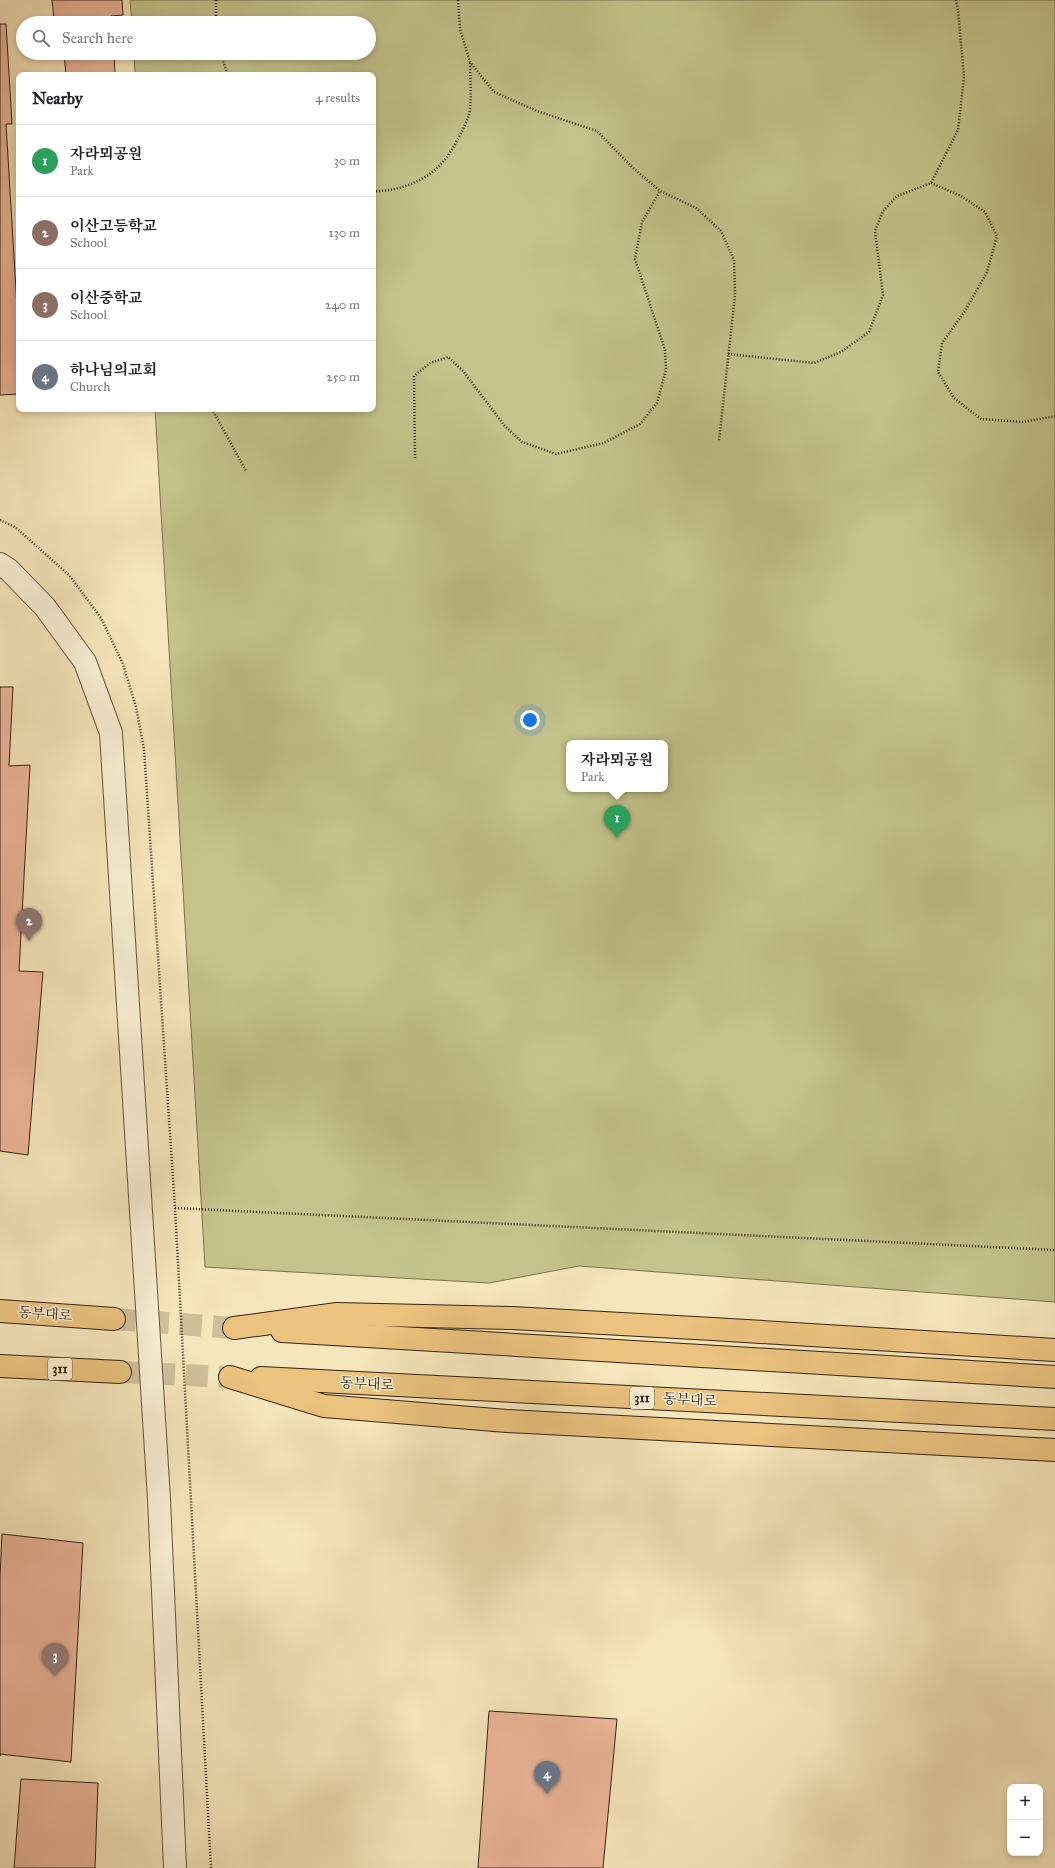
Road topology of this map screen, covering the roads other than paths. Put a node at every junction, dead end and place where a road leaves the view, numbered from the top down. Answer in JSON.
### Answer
{"nodes":[{"id":1,"x":0,"y":564,"type":"edge"},
{"id":2,"x":0,"y":1311,"type":"edge"},
{"id":3,"x":114,"y":1319,"type":"tunnel mouth"},
{"id":4,"x":1055,"y":1350,"type":"edge"},
{"id":5,"x":0,"y":1366,"type":"edge"},
{"id":6,"x":120,"y":1372,"type":"tunnel mouth"},
{"id":7,"x":1055,"y":1377,"type":"edge"},
{"id":8,"x":1055,"y":1418,"type":"edge"},
{"id":9,"x":1055,"y":1450,"type":"edge"},
{"id":10,"x":175,"y":1868,"type":"edge"}],
"edges":[{"from":1,"to":10,"type":"street"},
{"from":2,"to":3,"type":"highway","name":"동부대로"},
{"from":4,"to":7,"type":"highway"},
{"from":5,"to":6,"type":"highway","number":"311"},
{"from":8,"to":9,"type":"highway","name":"동부대로","number":"311"}]}
